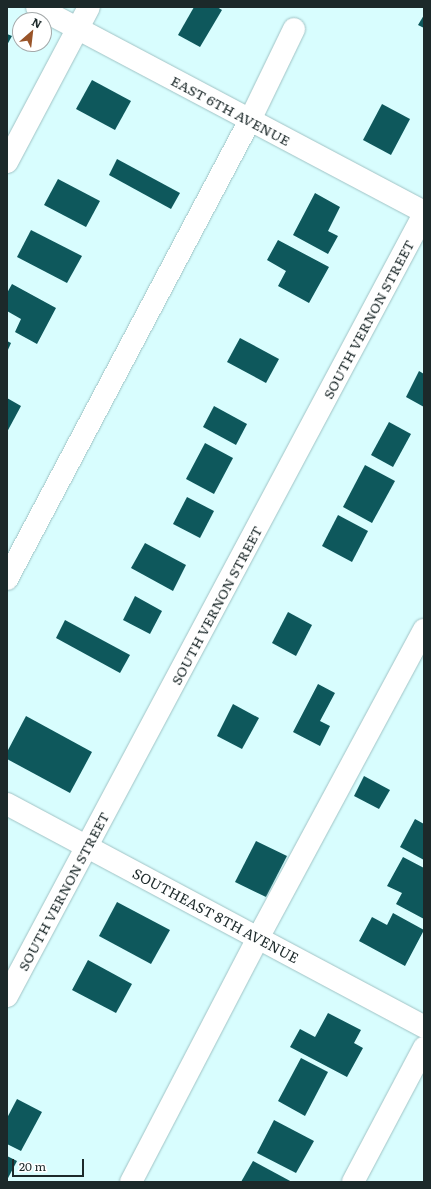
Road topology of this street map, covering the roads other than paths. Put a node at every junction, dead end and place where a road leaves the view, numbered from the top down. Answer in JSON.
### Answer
{"nodes":[{"id":1,"x":37,"y":7,"type":"edge"},
{"id":2,"x":89,"y":7,"type":"edge"},
{"id":3,"x":78,"y":29,"type":"junction"},
{"id":4,"x":294,"y":29,"type":"dead end"},
{"id":5,"x":250,"y":120,"type":"junction"},
{"id":6,"x":7,"y":162,"type":"edge"},
{"id":7,"x":424,"y":213,"type":"edge"},
{"id":8,"x":7,"y":579,"type":"edge"},
{"id":9,"x":424,"y":630,"type":"edge"},
{"id":10,"x":7,"y":804,"type":"edge"},
{"id":11,"x":87,"y":846,"type":"junction"},
{"id":12,"x":258,"y":938,"type":"junction"},
{"id":13,"x":7,"y":996,"type":"edge"},
{"id":14,"x":424,"y":1026,"type":"edge"},
{"id":15,"x":424,"y":1048,"type":"edge"},
{"id":16,"x":131,"y":1182,"type":"edge"},
{"id":17,"x":353,"y":1182,"type":"edge"}],
"edges":[{"from":1,"to":3,"type":"street","name":"EAST 6TH AVENUE"},
{"from":2,"to":3,"type":"street"},
{"from":3,"to":5,"type":"street","name":"EAST 6TH AVENUE"},
{"from":3,"to":6,"type":"street"},
{"from":4,"to":5,"type":"street"},
{"from":5,"to":7,"type":"street","name":"EAST 6TH AVENUE"},
{"from":5,"to":8,"type":"street"},
{"from":7,"to":11,"type":"street","name":"SOUTH VERNON STREET"},
{"from":9,"to":12,"type":"street"},
{"from":10,"to":11,"type":"street","name":"SOUTHEAST 8TH AVENUE"},
{"from":11,"to":12,"type":"street","name":"SOUTHEAST 8TH AVENUE"},
{"from":11,"to":13,"type":"street","name":"SOUTH VERNON STREET"},
{"from":12,"to":14,"type":"street","name":"SOUTHEAST 8TH AVENUE"},
{"from":12,"to":16,"type":"street"},
{"from":15,"to":17,"type":"street"}]}
